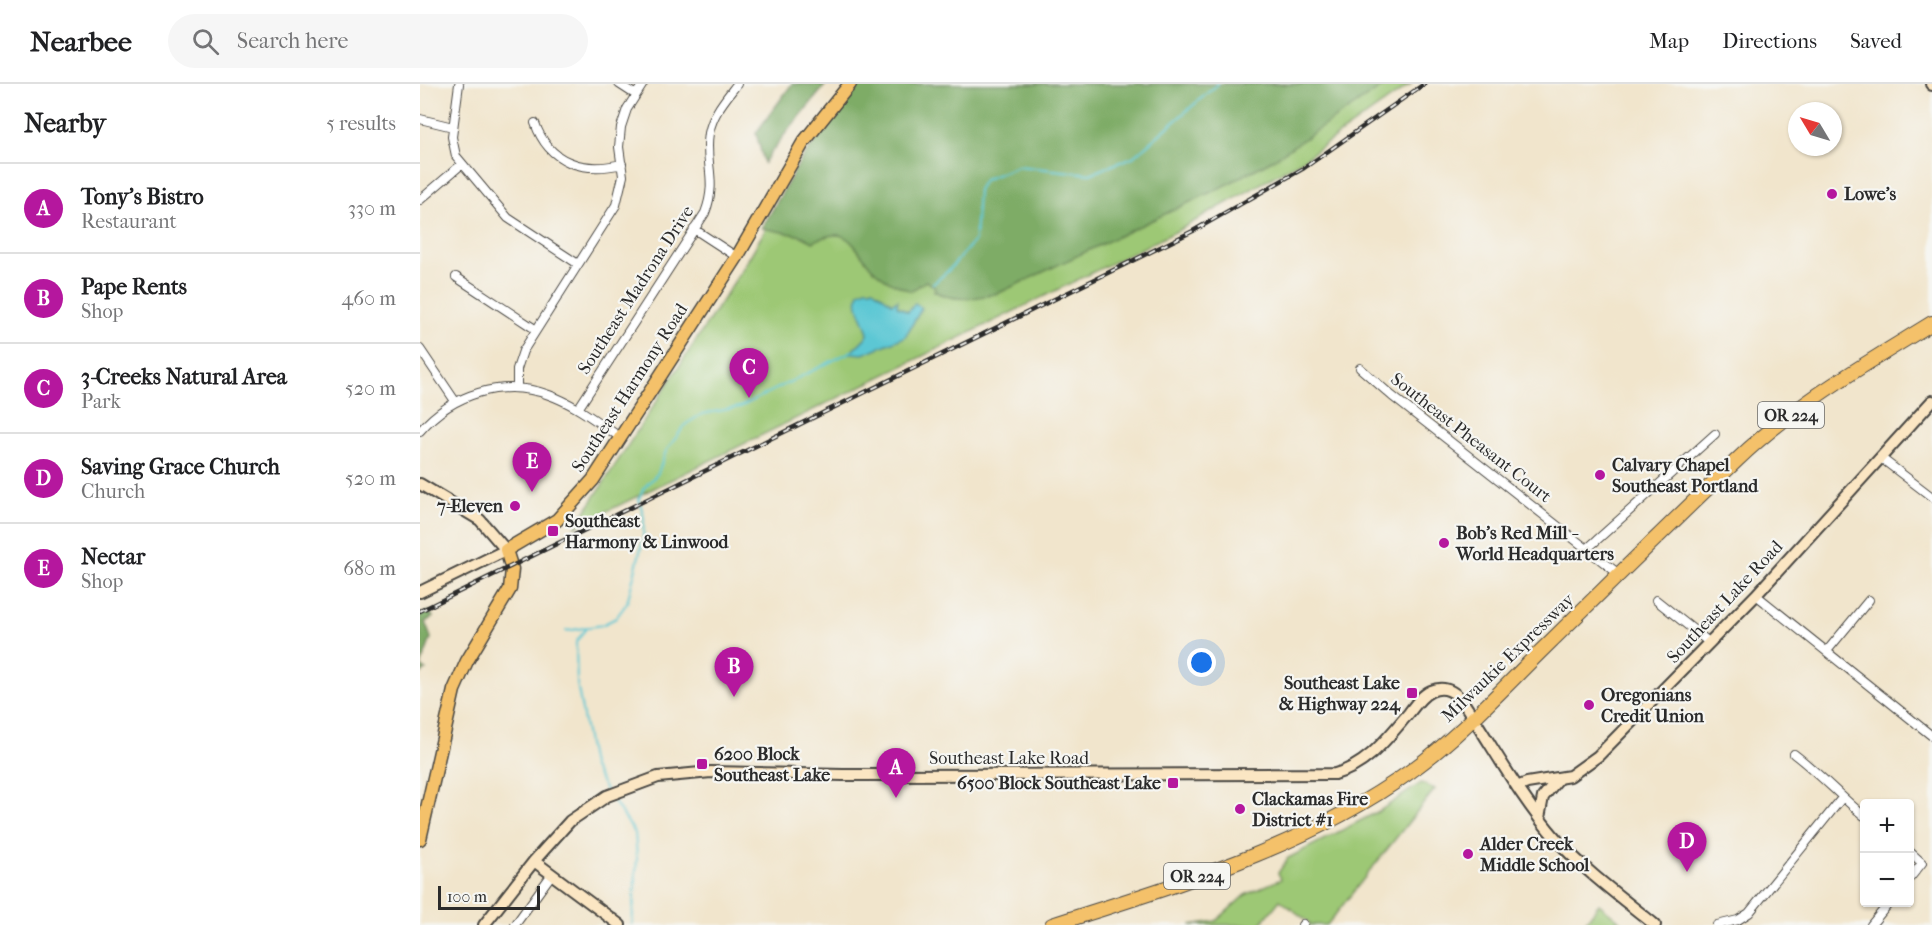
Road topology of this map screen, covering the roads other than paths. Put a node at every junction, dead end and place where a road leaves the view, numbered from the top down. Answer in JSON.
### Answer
{"nodes":[{"id":1,"x":459,"y":84,"type":"edge"},
{"id":2,"x":620,"y":84,"type":"edge"},
{"id":3,"x":643,"y":84,"type":"edge"},
{"id":4,"x":737,"y":84,"type":"edge"},
{"id":5,"x":850,"y":84,"type":"edge"},
{"id":6,"x":636,"y":94,"type":"junction"},
{"id":7,"x":420,"y":120,"type":"edge"},
{"id":8,"x":535,"y":123,"type":"dead end"},
{"id":9,"x":453,"y":127,"type":"junction"},
{"id":10,"x":462,"y":164,"type":"junction"},
{"id":11,"x":622,"y":164,"type":"junction"},
{"id":12,"x":420,"y":200,"type":"edge"},
{"id":13,"x":694,"y":229,"type":"junction"},
{"id":14,"x":737,"y":257,"type":"junction"},
{"id":15,"x":578,"y":264,"type":"junction"},
{"id":16,"x":456,"y":277,"type":"dead end"},
{"id":17,"x":1932,"y":323,"type":"edge"},
{"id":18,"x":535,"y":329,"type":"junction"},
{"id":19,"x":420,"y":349,"type":"edge"},
{"id":20,"x":1360,"y":368,"type":"dead end"},
{"id":21,"x":517,"y":388,"type":"junction"},
{"id":22,"x":455,"y":401,"type":"junction"},
{"id":23,"x":1932,"y":401,"type":"edge"},
{"id":24,"x":578,"y":409,"type":"junction"},
{"id":25,"x":420,"y":431,"type":"edge"},
{"id":26,"x":1715,"y":434,"type":"dead end"},
{"id":27,"x":620,"y":436,"type":"junction"},
{"id":28,"x":1881,"y":458,"type":"junction"},
{"id":29,"x":420,"y":484,"type":"edge"},
{"id":30,"x":1932,"y":497,"type":"edge"},
{"id":31,"x":1588,"y":548,"type":"junction"},
{"id":32,"x":506,"y":550,"type":"junction"},
{"id":33,"x":1620,"y":575,"type":"junction"},
{"id":34,"x":420,"y":592,"type":"edge"},
{"id":35,"x":1756,"y":595,"type":"junction"},
{"id":36,"x":1656,"y":600,"type":"dead end"},
{"id":37,"x":1869,"y":600,"type":"dead end"},
{"id":38,"x":1710,"y":643,"type":"junction"},
{"id":39,"x":1827,"y":651,"type":"junction"},
{"id":40,"x":1474,"y":718,"type":"junction"},
{"id":41,"x":1932,"y":736,"type":"edge"},
{"id":42,"x":1794,"y":754,"type":"dead end"},
{"id":43,"x":1558,"y":779,"type":"junction"},
{"id":44,"x":1517,"y":787,"type":"junction"},
{"id":45,"x":1842,"y":798,"type":"junction"},
{"id":46,"x":1860,"y":813,"type":"edge"},
{"id":47,"x":1539,"y":818,"type":"junction"},
{"id":48,"x":420,"y":839,"type":"edge"},
{"id":49,"x":1914,"y":855,"type":"edge"},
{"id":50,"x":534,"y":861,"type":"junction"},
{"id":51,"x":1914,"y":873,"type":"edge"},
{"id":52,"x":552,"y":874,"type":"junction"},
{"id":53,"x":1887,"y":907,"type":"edge"},
{"id":54,"x":484,"y":925,"type":"edge"},
{"id":55,"x":515,"y":925,"type":"edge"},
{"id":56,"x":620,"y":925,"type":"edge"},
{"id":57,"x":1052,"y":925,"type":"edge"},
{"id":58,"x":1655,"y":925,"type":"edge"},
{"id":59,"x":1717,"y":925,"type":"edge"},
{"id":60,"x":1871,"y":925,"type":"edge"}],
"edges":[{"from":1,"to":9,"type":"street"},
{"from":2,"to":6,"type":"street"},
{"from":3,"to":6,"type":"street"},
{"from":4,"to":13,"type":"street","name":"Southeast Madrona Drive"},
{"from":5,"to":14,"type":"main road","name":"Southeast Harmony Road"},
{"from":6,"to":11,"type":"street"},
{"from":7,"to":9,"type":"street"},
{"from":8,"to":11,"type":"street"},
{"from":9,"to":10,"type":"street"},
{"from":10,"to":12,"type":"street"},
{"from":10,"to":15,"type":"street"},
{"from":11,"to":15,"type":"street"},
{"from":13,"to":14,"type":"street"},
{"from":13,"to":24,"type":"street","name":"Southeast Madrona Drive"},
{"from":14,"to":27,"type":"main road","name":"Southeast Harmony Road"},
{"from":15,"to":18,"type":"street"},
{"from":16,"to":18,"type":"street"},
{"from":17,"to":33,"type":"highway","name":"Milwaukie Expressway","number":"OR 224"},
{"from":18,"to":21,"type":"street"},
{"from":19,"to":22,"type":"street"},
{"from":20,"to":31,"type":"street","name":"Southeast Pheasant Court"},
{"from":21,"to":22,"type":"street"},
{"from":21,"to":24,"type":"street"},
{"from":22,"to":25,"type":"street"},
{"from":23,"to":28,"type":"street","name":"Southeast Lake Road"},
{"from":24,"to":27,"type":"street"},
{"from":26,"to":31,"type":"street"},
{"from":27,"to":32,"type":"main road","name":"Southeast Harmony Road"},
{"from":28,"to":30,"type":"street"},
{"from":28,"to":35,"type":"street","name":"Southeast Lake Road"},
{"from":29,"to":32,"type":"street"},
{"from":31,"to":33,"type":"street","name":"Southeast Pheasant Court"},
{"from":32,"to":34,"type":"street"},
{"from":32,"to":48,"type":"main road"},
{"from":33,"to":40,"type":"highway","name":"Milwaukie Expressway","number":"OR 224"},
{"from":35,"to":38,"type":"street","name":"Southeast Lake Road"},
{"from":35,"to":39,"type":"street"},
{"from":36,"to":38,"type":"street"},
{"from":37,"to":39,"type":"street"},
{"from":38,"to":43,"type":"street","name":"Southeast Lake Road"},
{"from":39,"to":41,"type":"street"},
{"from":40,"to":44,"type":"street"},
{"from":40,"to":50,"type":"street","name":"Southeast Lake Road"},
{"from":40,"to":57,"type":"highway","name":"Milwaukie Expressway","number":"OR 224"},
{"from":42,"to":45,"type":"street"},
{"from":43,"to":44,"type":"street","name":"Southeast Lake Road"},
{"from":43,"to":47,"type":"street"},
{"from":44,"to":47,"type":"street"},
{"from":45,"to":46,"type":"street"},
{"from":45,"to":59,"type":"street"},
{"from":47,"to":58,"type":"street"},
{"from":49,"to":51,"type":"street"},
{"from":50,"to":52,"type":"street"},
{"from":50,"to":54,"type":"street","name":"Southeast Lake Road"},
{"from":52,"to":55,"type":"street"},
{"from":52,"to":56,"type":"street"},
{"from":53,"to":60,"type":"street"}]}
